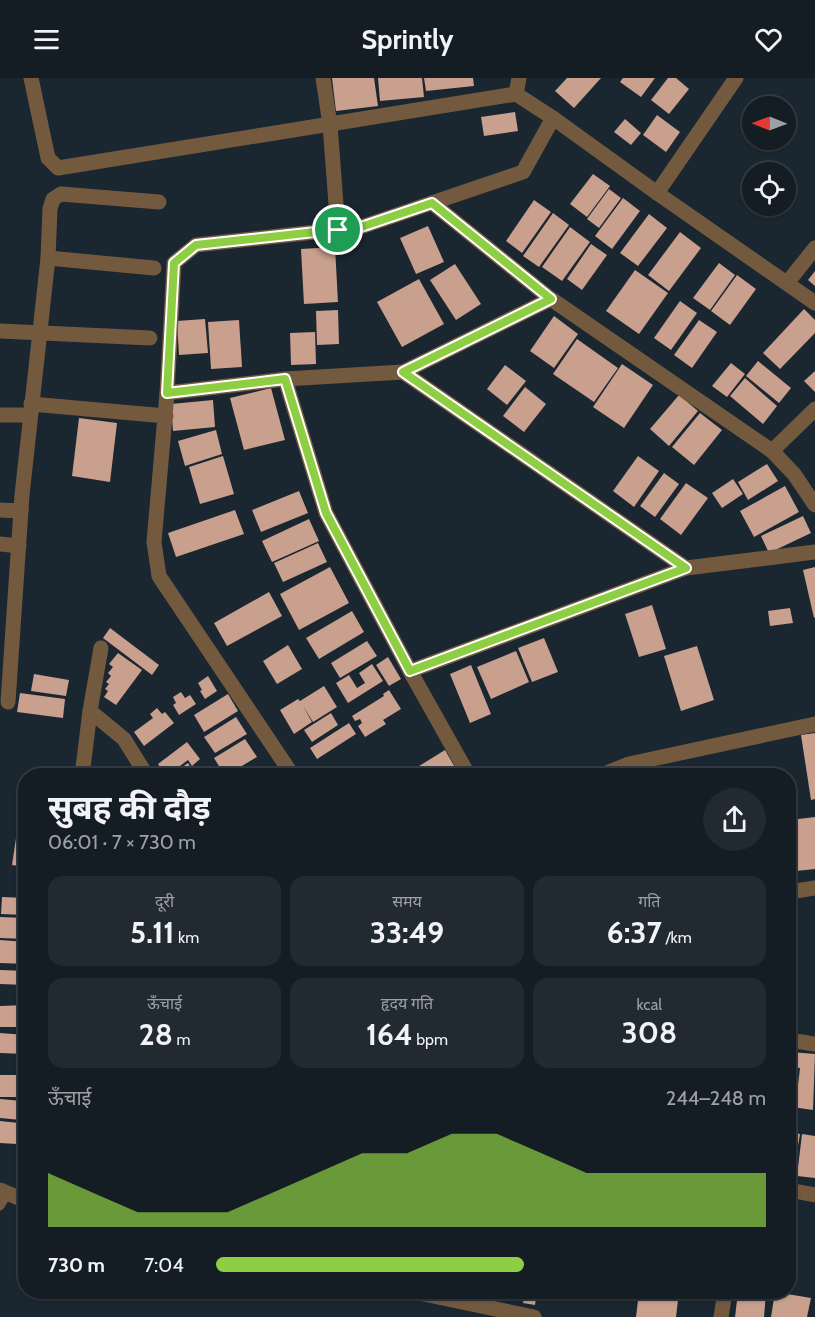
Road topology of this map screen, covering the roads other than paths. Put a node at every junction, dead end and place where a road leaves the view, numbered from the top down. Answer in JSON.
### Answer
{"nodes":[{"id":1,"x":31,"y":78,"type":"edge"},
{"id":2,"x":323,"y":78,"type":"edge"},
{"id":3,"x":519,"y":78,"type":"edge"},
{"id":4,"x":734,"y":79,"type":"edge"},
{"id":5,"x":516,"y":94,"type":"junction"},
{"id":6,"x":553,"y":118,"type":"junction"},
{"id":7,"x":330,"y":125,"type":"junction"},
{"id":8,"x":58,"y":168,"type":"junction"},
{"id":9,"x":657,"y":193,"type":"junction"},
{"id":10,"x":53,"y":199,"type":"junction"},
{"id":11,"x":159,"y":202,"type":"dead end"},
{"id":12,"x":432,"y":203,"type":"junction"},
{"id":13,"x":338,"y":230,"type":"junction"},
{"id":14,"x":815,"y":248,"type":"edge"},
{"id":15,"x":48,"y":258,"type":"junction"},
{"id":16,"x":154,"y":268,"type":"dead end"},
{"id":17,"x":787,"y":283,"type":"junction"},
{"id":18,"x":551,"y":299,"type":"junction"},
{"id":19,"x":815,"y":303,"type":"edge"},
{"id":20,"x":0,"y":331,"type":"edge"},
{"id":21,"x":38,"y":333,"type":"junction"},
{"id":22,"x":150,"y":338,"type":"dead end"},
{"id":23,"x":403,"y":372,"type":"junction"},
{"id":24,"x":285,"y":379,"type":"junction"},
{"id":25,"x":167,"y":393,"type":"junction"},
{"id":26,"x":815,"y":409,"type":"edge"},
{"id":27,"x":30,"y":410,"type":"junction"},
{"id":28,"x":0,"y":415,"type":"edge"},
{"id":29,"x":165,"y":416,"type":"junction"},
{"id":30,"x":772,"y":451,"type":"junction"},
{"id":31,"x":815,"y":505,"type":"edge"},
{"id":32,"x":0,"y":510,"type":"edge"},
{"id":33,"x":21,"y":512,"type":"junction"},
{"id":34,"x":0,"y":544,"type":"edge"},
{"id":35,"x":19,"y":546,"type":"junction"},
{"id":36,"x":815,"y":552,"type":"edge"},
{"id":37,"x":686,"y":568,"type":"junction"},
{"id":38,"x":6,"y":638,"type":"edge"},
{"id":39,"x":101,"y":648,"type":"dead end"},
{"id":40,"x":5,"y":669,"type":"edge"},
{"id":41,"x":410,"y":671,"type":"junction"},
{"id":42,"x":8,"y":702,"type":"dead end"},
{"id":43,"x":90,"y":711,"type":"junction"},
{"id":44,"x":815,"y":724,"type":"edge"},
{"id":45,"x":83,"y":768,"type":"edge"},
{"id":46,"x":142,"y":768,"type":"edge"},
{"id":47,"x":287,"y":768,"type":"edge"},
{"id":48,"x":465,"y":768,"type":"edge"},
{"id":49,"x":639,"y":768,"type":"edge"},
{"id":50,"x":815,"y":888,"type":"edge"},
{"id":51,"x":796,"y":891,"type":"edge"},
{"id":52,"x":796,"y":1041,"type":"edge"},
{"id":53,"x":815,"y":1044,"type":"edge"},
{"id":54,"x":796,"y":1191,"type":"edge"},
{"id":55,"x":815,"y":1195,"type":"edge"},
{"id":56,"x":3,"y":1196,"type":"edge"},
{"id":57,"x":18,"y":1197,"type":"edge"},
{"id":58,"x":457,"y":1299,"type":"edge"},
{"id":59,"x":723,"y":1299,"type":"edge"},
{"id":60,"x":534,"y":1317,"type":"edge"},
{"id":61,"x":721,"y":1317,"type":"edge"}],
"edges":[{"from":1,"to":8,"type":"street"},
{"from":2,"to":7,"type":"street"},
{"from":3,"to":5,"type":"street"},
{"from":4,"to":9,"type":"street"},
{"from":5,"to":6,"type":"street"},
{"from":5,"to":7,"type":"street"},
{"from":6,"to":9,"type":"street"},
{"from":6,"to":12,"type":"street"},
{"from":7,"to":8,"type":"street"},
{"from":7,"to":13,"type":"street"},
{"from":8,"to":10,"type":"street"},
{"from":9,"to":17,"type":"street"},
{"from":10,"to":11,"type":"street"},
{"from":10,"to":15,"type":"street"},
{"from":12,"to":13,"type":"street"},
{"from":12,"to":18,"type":"street"},
{"from":13,"to":25,"type":"street"},
{"from":14,"to":17,"type":"street"},
{"from":15,"to":16,"type":"street"},
{"from":15,"to":21,"type":"street"},
{"from":17,"to":19,"type":"street"},
{"from":18,"to":23,"type":"street"},
{"from":18,"to":30,"type":"street"},
{"from":20,"to":21,"type":"street"},
{"from":21,"to":22,"type":"street"},
{"from":21,"to":27,"type":"street"},
{"from":23,"to":24,"type":"street"},
{"from":23,"to":37,"type":"street"},
{"from":24,"to":25,"type":"street"},
{"from":24,"to":41,"type":"street"},
{"from":25,"to":29,"type":"street"},
{"from":26,"to":30,"type":"street"},
{"from":27,"to":28,"type":"street"},
{"from":27,"to":29,"type":"street"},
{"from":27,"to":33,"type":"street"},
{"from":29,"to":47,"type":"street"},
{"from":30,"to":31,"type":"street"},
{"from":32,"to":33,"type":"street"},
{"from":33,"to":35,"type":"street"},
{"from":34,"to":35,"type":"street"},
{"from":35,"to":38,"type":"street"},
{"from":36,"to":37,"type":"street"},
{"from":37,"to":41,"type":"street"},
{"from":38,"to":40,"type":"street"},
{"from":39,"to":43,"type":"street"},
{"from":40,"to":42,"type":"street"},
{"from":41,"to":48,"type":"street"},
{"from":43,"to":45,"type":"street"},
{"from":43,"to":46,"type":"street"},
{"from":44,"to":49,"type":"street"},
{"from":50,"to":51,"type":"street"},
{"from":52,"to":53,"type":"street"},
{"from":54,"to":55,"type":"street"},
{"from":56,"to":57,"type":"street"},
{"from":58,"to":60,"type":"street"},
{"from":59,"to":61,"type":"street"}]}
